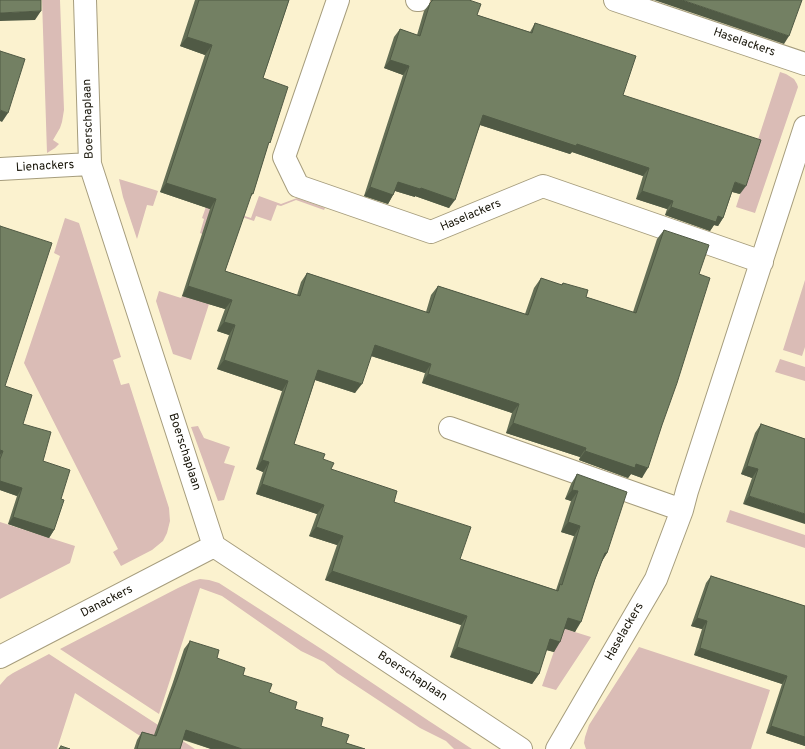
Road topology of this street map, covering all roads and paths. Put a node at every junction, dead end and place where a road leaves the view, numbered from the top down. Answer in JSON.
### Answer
{"nodes":[{"id":1,"x":85,"y":0,"type":"edge"},
{"id":2,"x":338,"y":0,"type":"edge"},
{"id":3,"x":615,"y":0,"type":"edge"},
{"id":4,"x":805,"y":64,"type":"edge"},
{"id":5,"x":805,"y":127,"type":"edge"},
{"id":6,"x":90,"y":164,"type":"junction"},
{"id":7,"x":0,"y":169,"type":"edge"},
{"id":8,"x":762,"y":262,"type":"junction"},
{"id":9,"x":450,"y":428,"type":"dead end"},
{"id":10,"x":682,"y":510,"type":"junction"},
{"id":11,"x":214,"y":546,"type":"junction"},
{"id":12,"x":0,"y":657,"type":"edge"},
{"id":13,"x":521,"y":749,"type":"edge"},
{"id":14,"x":557,"y":749,"type":"edge"}],
"edges":[{"from":1,"to":6,"type":"street","name":"Boerschaplaan"},
{"from":2,"to":8,"type":"street","name":"Haselackers"},
{"from":3,"to":4,"type":"street","name":"Haselackers"},
{"from":5,"to":8,"type":"street","name":"Haselackers"},
{"from":6,"to":7,"type":"street","name":"Lienackers"},
{"from":6,"to":11,"type":"street","name":"Boerschaplaan"},
{"from":8,"to":10,"type":"street","name":"Haselackers"},
{"from":9,"to":10,"type":"street"},
{"from":10,"to":14,"type":"street","name":"Haselackers"},
{"from":11,"to":12,"type":"street","name":"Danackers"},
{"from":11,"to":13,"type":"street","name":"Boerschaplaan"}]}
